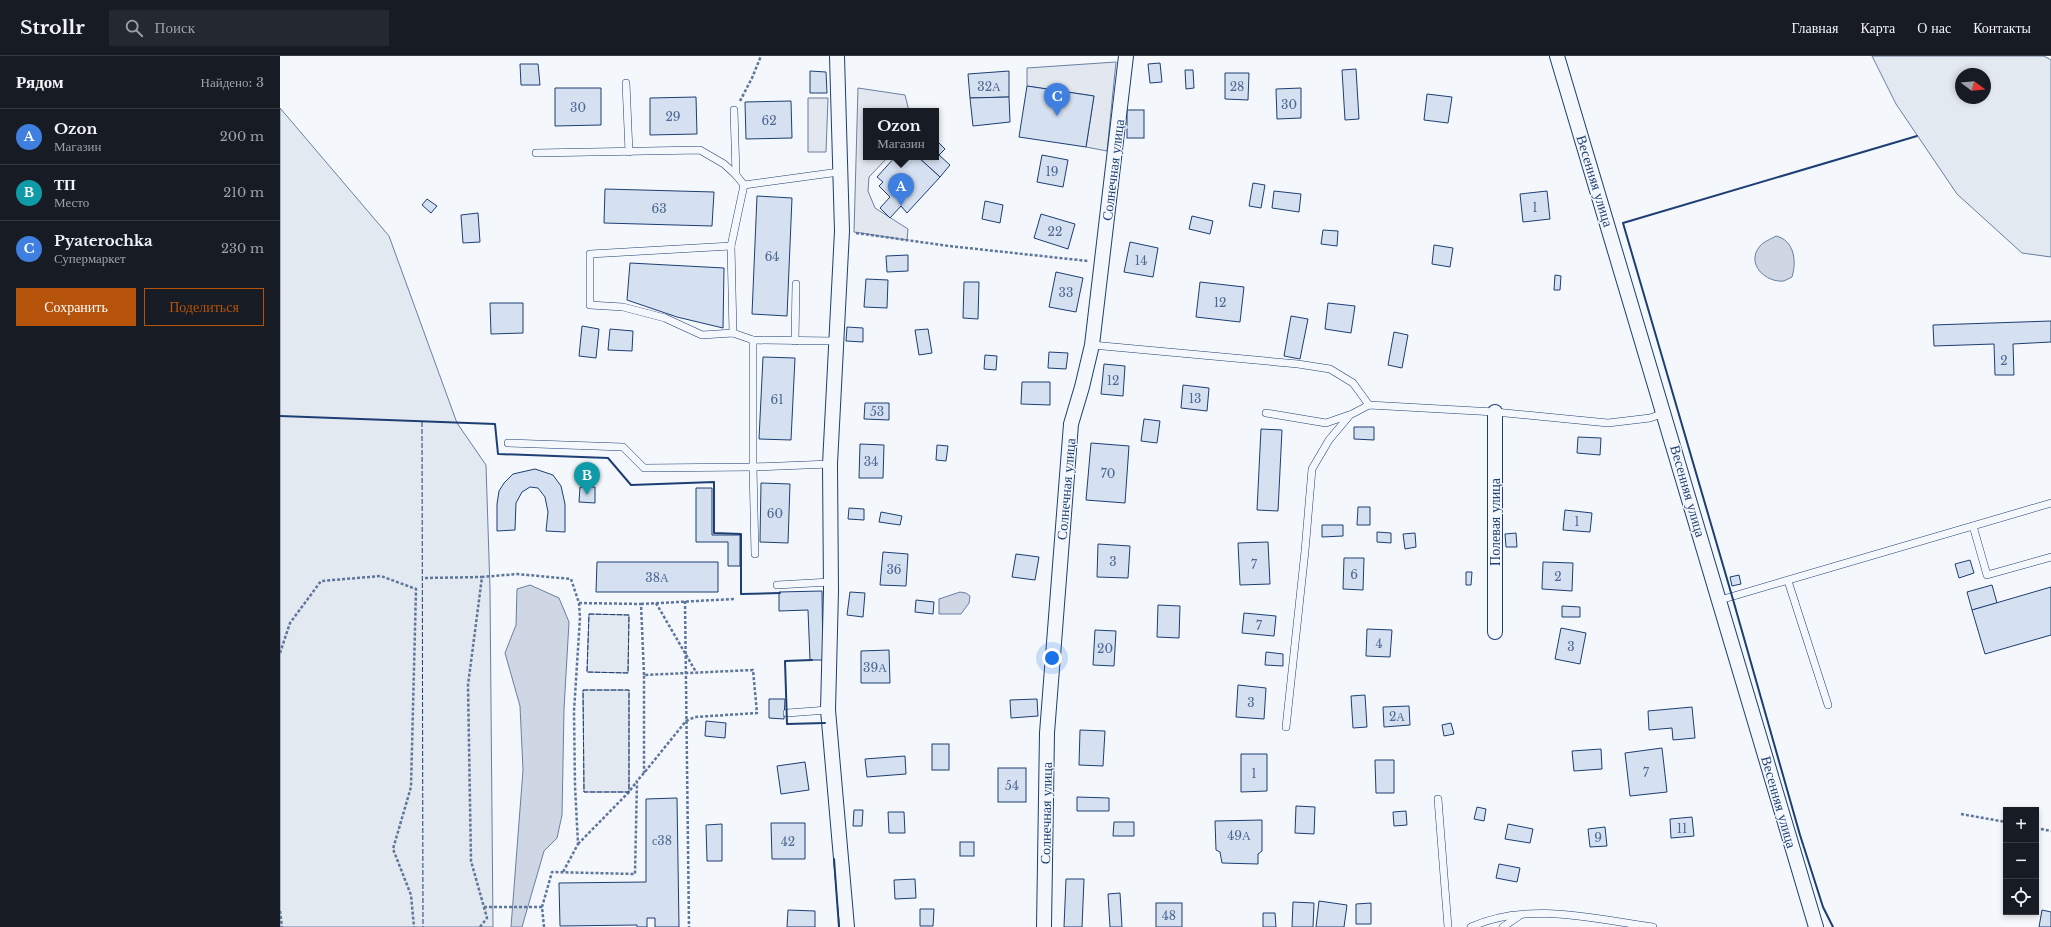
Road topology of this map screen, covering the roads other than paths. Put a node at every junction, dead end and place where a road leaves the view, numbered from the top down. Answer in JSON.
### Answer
{"nodes":[{"id":1,"x":837,"y":56,"type":"edge"},
{"id":2,"x":1126,"y":56,"type":"edge"},
{"id":3,"x":1557,"y":56,"type":"edge"},
{"id":4,"x":626,"y":83,"type":"dead end"},
{"id":5,"x":734,"y":110,"type":"road end"},
{"id":6,"x":628,"y":152,"type":"junction"},
{"id":7,"x":536,"y":153,"type":"dead end"},
{"id":8,"x":839,"y":172,"type":"junction"},
{"id":9,"x":736,"y":175,"type":"junction"},
{"id":10,"x":744,"y":185,"type":"junction"},
{"id":11,"x":731,"y":246,"type":"junction"},
{"id":12,"x":796,"y":284,"type":"dead end"},
{"id":13,"x":733,"y":333,"type":"junction"},
{"id":14,"x":753,"y":340,"type":"junction"},
{"id":15,"x":795,"y":341,"type":"junction"},
{"id":16,"x":836,"y":341,"type":"junction"},
{"id":17,"x":1092,"y":345,"type":"junction"},
{"id":18,"x":1369,"y":405,"type":"junction"},
{"id":19,"x":1495,"y":412,"type":"junction"},
{"id":20,"x":1266,"y":413,"type":"dead end"},
{"id":21,"x":1664,"y":413,"type":"junction"},
{"id":22,"x":1350,"y":415,"type":"junction"},
{"id":23,"x":508,"y":443,"type":"dead end"},
{"id":24,"x":830,"y":464,"type":"junction"},
{"id":25,"x":753,"y":467,"type":"junction"},
{"id":26,"x":2051,"y":503,"type":"edge"},
{"id":27,"x":1973,"y":526,"type":"junction"},
{"id":28,"x":756,"y":554,"type":"dead end"},
{"id":29,"x":2051,"y":557,"type":"edge"},
{"id":30,"x":1788,"y":581,"type":"junction"},
{"id":31,"x":830,"y":582,"type":"junction"},
{"id":32,"x":777,"y":585,"type":"dead end"},
{"id":33,"x":1720,"y":600,"type":"junction"},
{"id":34,"x":1495,"y":632,"type":"dead end"},
{"id":35,"x":1828,"y":705,"type":"dead end"},
{"id":36,"x":828,"y":710,"type":"junction"},
{"id":37,"x":786,"y":713,"type":"dead end"},
{"id":38,"x":1286,"y":727,"type":"dead end"},
{"id":39,"x":1438,"y":799,"type":"dead end"},
{"id":40,"x":1523,"y":914,"type":"junction"},
{"id":41,"x":847,"y":927,"type":"edge"},
{"id":42,"x":1044,"y":927,"type":"edge"},
{"id":43,"x":1448,"y":927,"type":"edge"},
{"id":44,"x":1471,"y":927,"type":"edge"},
{"id":45,"x":1503,"y":927,"type":"edge"},
{"id":46,"x":1653,"y":927,"type":"edge"},
{"id":47,"x":1816,"y":927,"type":"edge"}],
"edges":[{"from":1,"to":8,"type":"street"},
{"from":2,"to":17,"type":"street","name":"Солнечная улица"},
{"from":3,"to":21,"type":"street","name":"Весенняя улица"},
{"from":4,"to":6,"type":"lane"},
{"from":5,"to":9,"type":"lane"},
{"from":6,"to":7,"type":"lane"},
{"from":6,"to":9,"type":"lane"},
{"from":8,"to":10,"type":"lane"},
{"from":8,"to":16,"type":"street"},
{"from":9,"to":10,"type":"lane"},
{"from":10,"to":11,"type":"lane"},
{"from":11,"to":13,"type":"lane"},
{"from":11,"to":13,"type":"lane"},
{"from":12,"to":15,"type":"lane"},
{"from":13,"to":14,"type":"lane"},
{"from":14,"to":15,"type":"lane"},
{"from":14,"to":25,"type":"lane"},
{"from":15,"to":16,"type":"lane"},
{"from":16,"to":24,"type":"street"},
{"from":17,"to":18,"type":"lane"},
{"from":17,"to":42,"type":"street","name":"Солнечная улица"},
{"from":18,"to":19,"type":"lane"},
{"from":18,"to":22,"type":"lane"},
{"from":19,"to":21,"type":"lane"},
{"from":19,"to":34,"type":"street","name":"Полевая улица"},
{"from":20,"to":22,"type":"lane"},
{"from":21,"to":33,"type":"street","name":"Весенняя улица"},
{"from":22,"to":38,"type":"lane"},
{"from":23,"to":25,"type":"lane"},
{"from":24,"to":25,"type":"lane"},
{"from":24,"to":31,"type":"street"},
{"from":25,"to":28,"type":"lane"},
{"from":26,"to":27,"type":"lane"},
{"from":27,"to":29,"type":"lane"},
{"from":27,"to":30,"type":"lane"},
{"from":30,"to":33,"type":"lane"},
{"from":30,"to":35,"type":"lane"},
{"from":31,"to":32,"type":"lane"},
{"from":31,"to":36,"type":"street"},
{"from":33,"to":47,"type":"street","name":"Весенняя улица"},
{"from":36,"to":37,"type":"lane"},
{"from":36,"to":41,"type":"street"},
{"from":39,"to":43,"type":"lane"},
{"from":40,"to":44,"type":"lane"},
{"from":40,"to":45,"type":"lane"},
{"from":40,"to":46,"type":"lane"}]}
